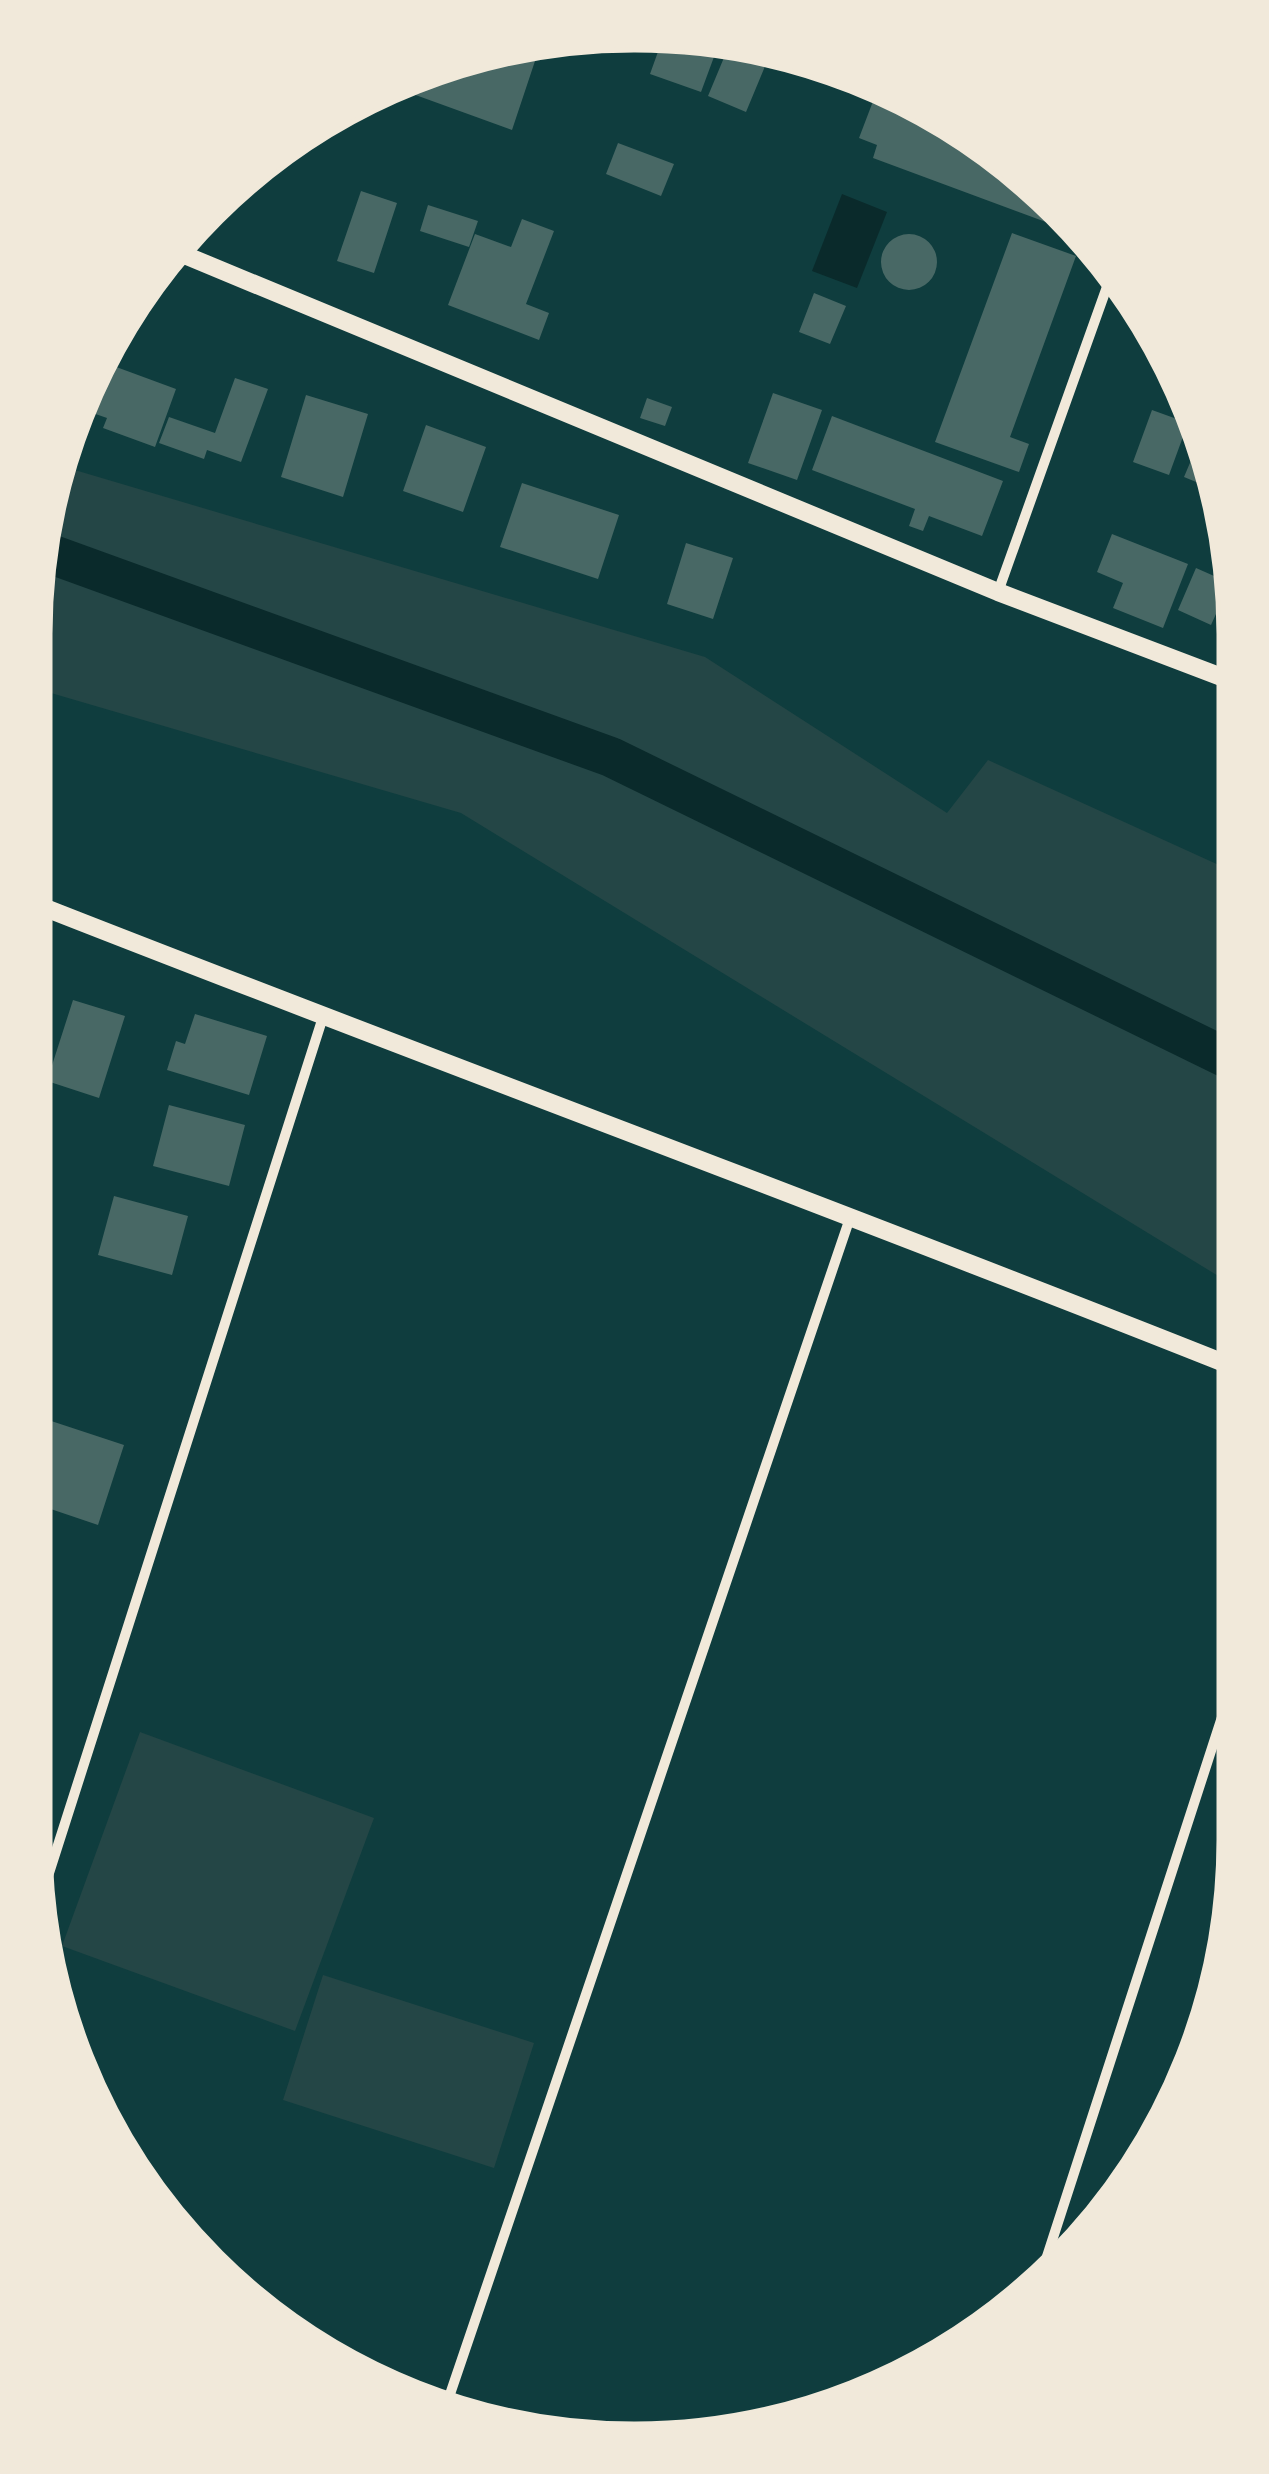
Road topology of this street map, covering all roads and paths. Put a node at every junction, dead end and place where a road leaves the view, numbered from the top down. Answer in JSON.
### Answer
{"nodes":[{"id":1,"x":189,"y":257,"type":"edge"},
{"id":2,"x":1106,"y":291,"type":"edge"},
{"id":3,"x":998,"y":592,"type":"junction"},
{"id":4,"x":1219,"y":676,"type":"edge"},
{"id":5,"x":50,"y":909,"type":"edge"},
{"id":6,"x":323,"y":1017,"type":"junction"},
{"id":7,"x":851,"y":1214,"type":"junction"},
{"id":8,"x":1219,"y":1360,"type":"edge"},
{"id":9,"x":1219,"y":1726,"type":"edge"},
{"id":10,"x":51,"y":1868,"type":"edge"},
{"id":11,"x":1047,"y":2254,"type":"edge"},
{"id":12,"x":450,"y":2394,"type":"edge"}],
"edges":[{"from":1,"to":3,"type":"street"},
{"from":2,"to":3,"type":"street"},
{"from":3,"to":4,"type":"street"},
{"from":5,"to":6,"type":"street"},
{"from":6,"to":7,"type":"street"},
{"from":6,"to":10,"type":"street"},
{"from":7,"to":8,"type":"street"},
{"from":7,"to":12,"type":"street"},
{"from":9,"to":11,"type":"street"}]}
